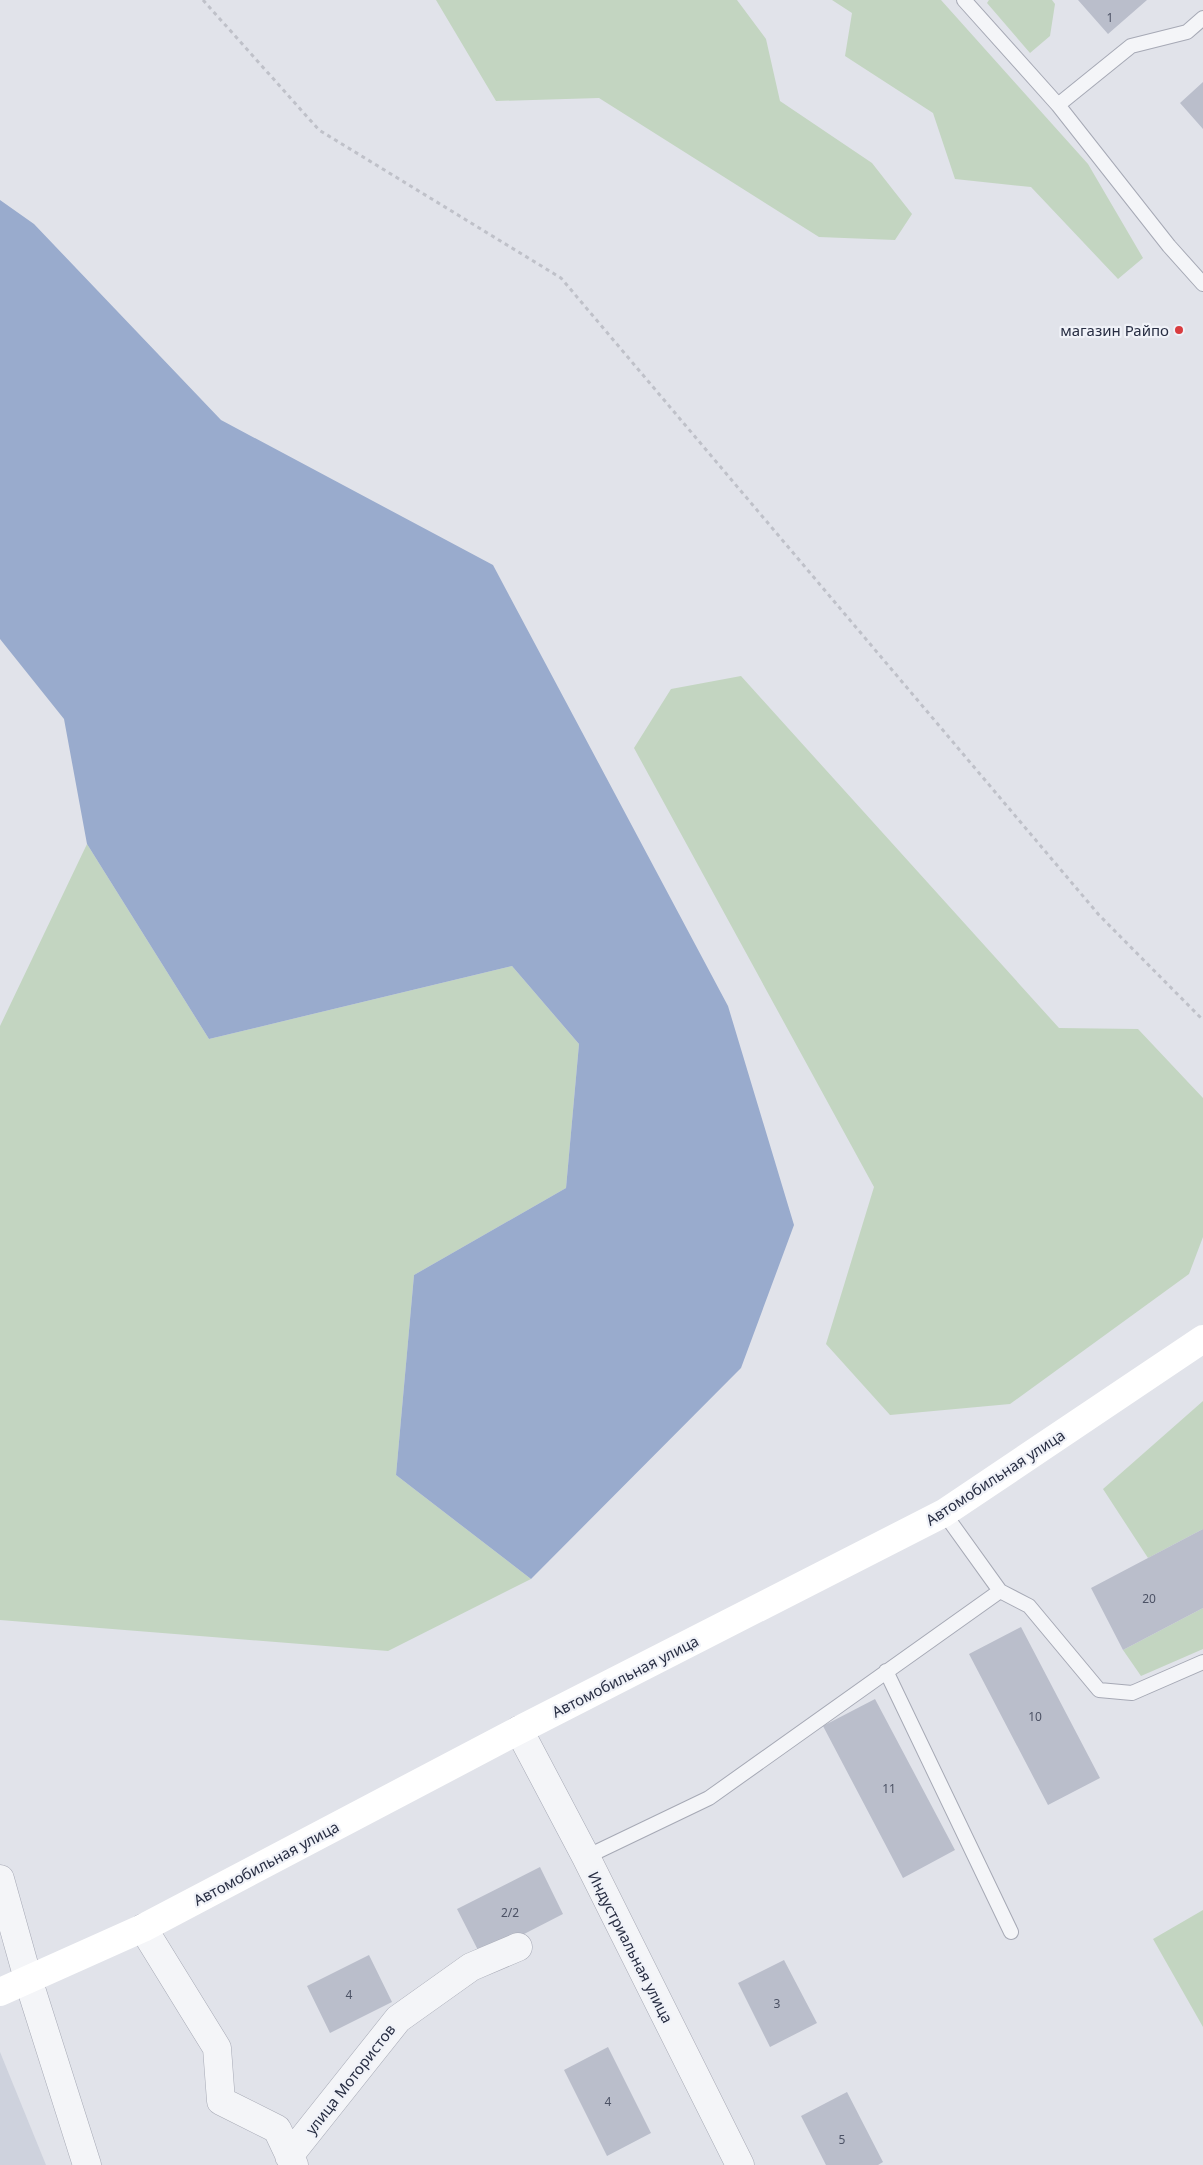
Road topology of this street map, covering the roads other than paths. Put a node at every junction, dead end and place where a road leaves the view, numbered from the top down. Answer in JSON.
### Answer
{"nodes":[{"id":1,"x":964,"y":0,"type":"edge"},
{"id":2,"x":1203,"y":18,"type":"edge"},
{"id":3,"x":1058,"y":105,"type":"junction"},
{"id":4,"x":1202,"y":279,"type":"edge"},
{"id":5,"x":1203,"y":1339,"type":"edge"},
{"id":6,"x":944,"y":1513,"type":"junction"},
{"id":7,"x":1000,"y":1591,"type":"junction"},
{"id":8,"x":1203,"y":1662,"type":"edge"},
{"id":9,"x":886,"y":1671,"type":"junction"},
{"id":10,"x":519,"y":1730,"type":"junction"},
{"id":11,"x":586,"y":1857,"type":"junction"},
{"id":12,"x":0,"y":1879,"type":"edge"},
{"id":13,"x":143,"y":1928,"type":"junction"},
{"id":14,"x":1011,"y":1932,"type":"dead end"},
{"id":15,"x":518,"y":1946,"type":"dead end"},
{"id":16,"x":28,"y":1979,"type":"junction"},
{"id":17,"x":0,"y":1992,"type":"edge"},
{"id":18,"x":292,"y":2160,"type":"edge"},
{"id":19,"x":87,"y":2165,"type":"edge"},
{"id":20,"x":740,"y":2165,"type":"edge"}],
"edges":[{"from":1,"to":3,"type":"lane"},
{"from":2,"to":3,"type":"lane"},
{"from":3,"to":4,"type":"lane"},
{"from":5,"to":6,"type":"street","name":"Автомобильная улица"},
{"from":6,"to":7,"type":"lane"},
{"from":6,"to":10,"type":"street","name":"Автомобильная улица"},
{"from":7,"to":8,"type":"lane"},
{"from":7,"to":9,"type":"lane"},
{"from":9,"to":11,"type":"lane"},
{"from":9,"to":14,"type":"lane"},
{"from":10,"to":11,"type":"street","name":"Индустриальная улица"},
{"from":10,"to":13,"type":"street","name":"Автомобильная улица"},
{"from":11,"to":20,"type":"street","name":"Индустриальная улица"},
{"from":12,"to":16,"type":"street"},
{"from":13,"to":16,"type":"street","name":"Автомобильная улица"},
{"from":13,"to":18,"type":"street","name":"улица Мотористов"},
{"from":15,"to":18,"type":"street","name":"улица Мотористов"},
{"from":16,"to":17,"type":"street","name":"Автомобильная улица"},
{"from":16,"to":19,"type":"street"}]}
